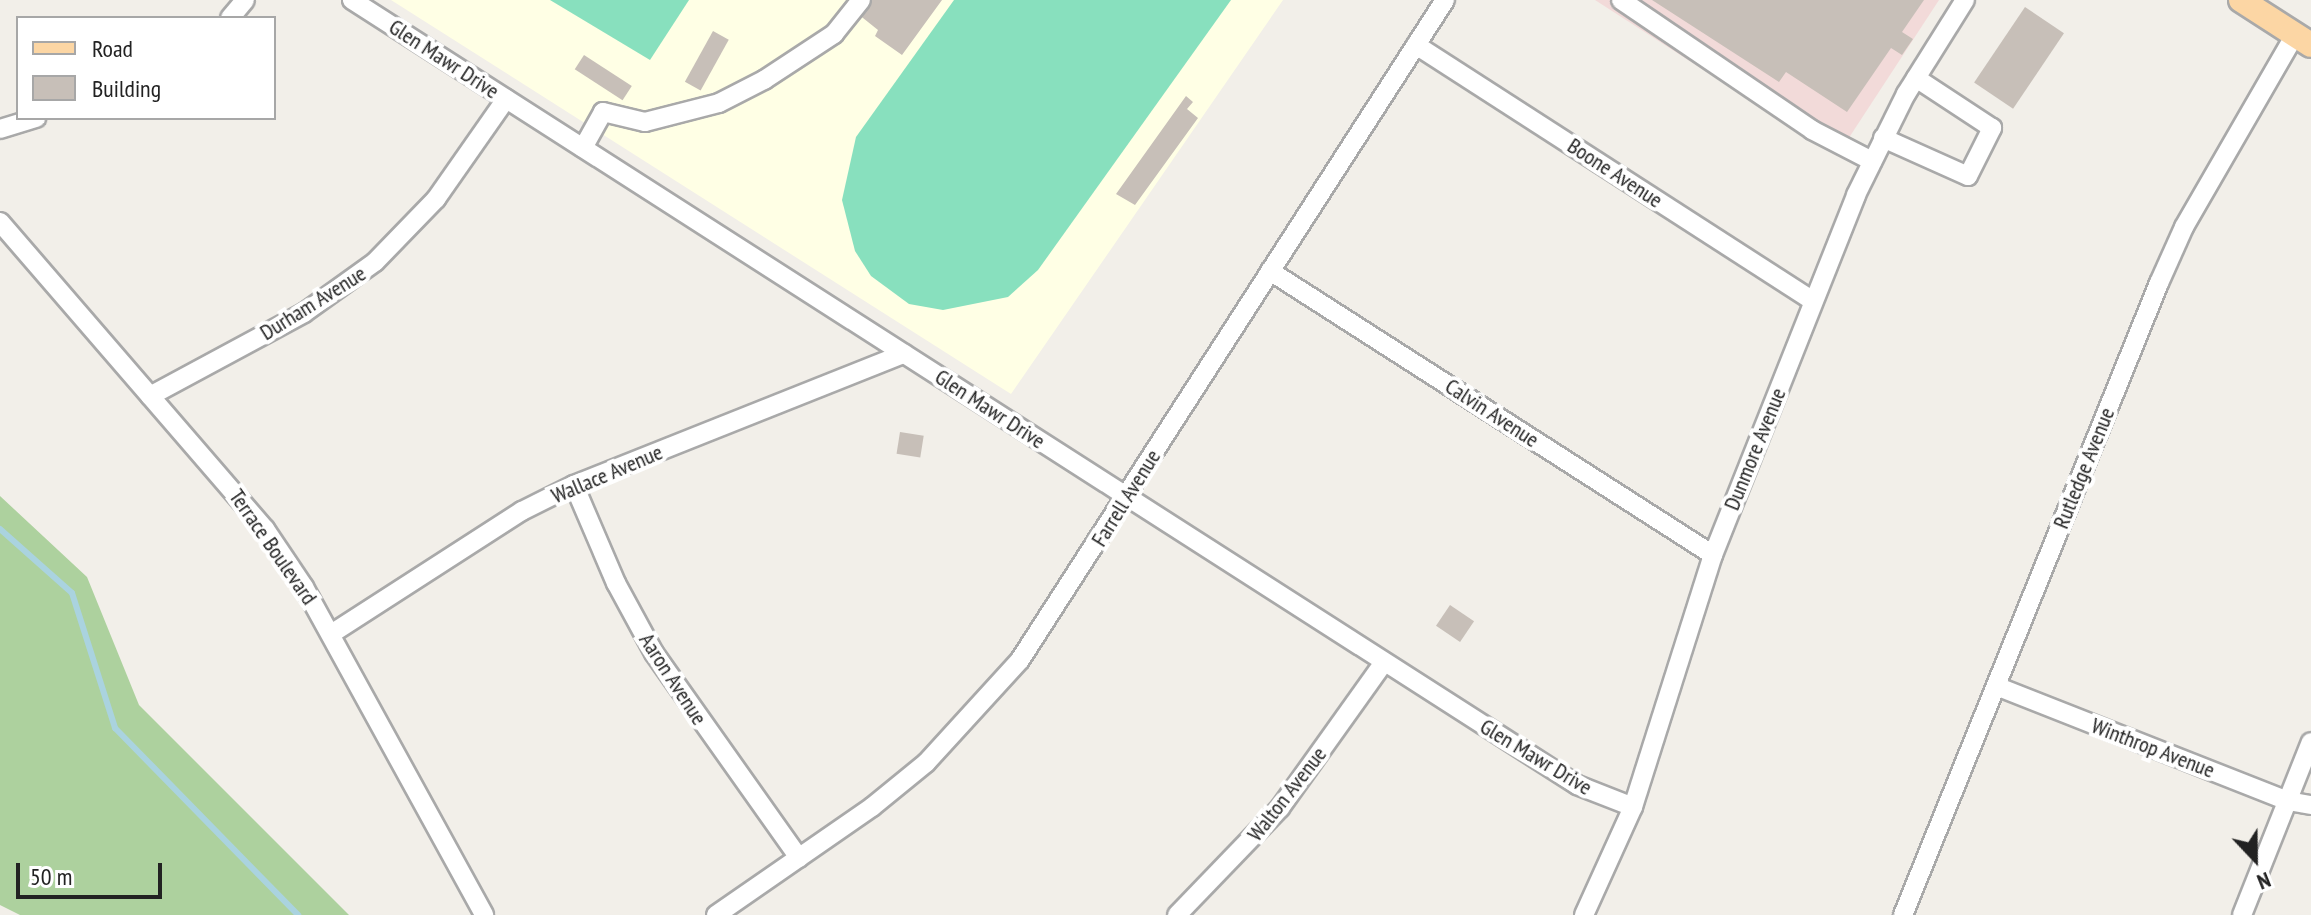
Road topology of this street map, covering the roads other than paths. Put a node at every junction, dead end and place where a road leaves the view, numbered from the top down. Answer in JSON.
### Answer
{"nodes":[{"id":1,"x":245,"y":0,"type":"edge"},
{"id":2,"x":352,"y":0,"type":"edge"},
{"id":3,"x":861,"y":0,"type":"edge"},
{"id":4,"x":1445,"y":0,"type":"edge"},
{"id":5,"x":1621,"y":0,"type":"edge"},
{"id":6,"x":1965,"y":0,"type":"edge"},
{"id":7,"x":2241,"y":0,"type":"edge"},
{"id":8,"x":232,"y":16,"type":"edge"},
{"id":9,"x":2303,"y":40,"type":"edge"},
{"id":10,"x":1416,"y":45,"type":"junction"},
{"id":11,"x":1916,"y":78,"type":"junction"},
{"id":12,"x":506,"y":99,"type":"junction"},
{"id":13,"x":29,"y":120,"type":"edge"},
{"id":14,"x":0,"y":129,"type":"edge"},
{"id":15,"x":1883,"y":138,"type":"junction"},
{"id":16,"x":583,"y":148,"type":"junction"},
{"id":17,"x":1872,"y":161,"type":"junction"},
{"id":18,"x":0,"y":222,"type":"edge"},
{"id":19,"x":1270,"y":271,"type":"junction"},
{"id":20,"x":1813,"y":301,"type":"junction"},
{"id":21,"x":904,"y":354,"type":"junction"},
{"id":22,"x":150,"y":396,"type":"junction"},
{"id":23,"x":574,"y":485,"type":"junction"},
{"id":24,"x":1127,"y":497,"type":"junction"},
{"id":25,"x":1713,"y":555,"type":"junction"},
{"id":26,"x":331,"y":634,"type":"junction"},
{"id":27,"x":1384,"y":662,"type":"junction"},
{"id":28,"x":1996,"y":686,"type":"junction"},
{"id":29,"x":2311,"y":742,"type":"edge"},
{"id":30,"x":2288,"y":801,"type":"junction"},
{"id":31,"x":2311,"y":805,"type":"edge"},
{"id":32,"x":1633,"y":807,"type":"junction"},
{"id":33,"x":799,"y":858,"type":"junction"},
{"id":34,"x":484,"y":915,"type":"edge"},
{"id":35,"x":716,"y":915,"type":"edge"},
{"id":36,"x":1177,"y":915,"type":"edge"},
{"id":37,"x":1584,"y":915,"type":"edge"},
{"id":38,"x":1903,"y":915,"type":"edge"},
{"id":39,"x":2242,"y":915,"type":"edge"}],
"edges":[{"from":1,"to":8,"type":"street"},
{"from":2,"to":12,"type":"street","name":"Glen Mawr Drive"},
{"from":3,"to":16,"type":"street"},
{"from":4,"to":10,"type":"street","name":"Farrell Avenue"},
{"from":5,"to":17,"type":"street"},
{"from":6,"to":11,"type":"street","name":"Dunmore Avenue"},
{"from":7,"to":9,"type":"main road"},
{"from":9,"to":28,"type":"street","name":"Rutledge Avenue"},
{"from":10,"to":19,"type":"street","name":"Farrell Avenue"},
{"from":10,"to":20,"type":"street","name":"Boone Avenue"},
{"from":11,"to":15,"type":"street","name":"Dunmore Avenue"},
{"from":11,"to":15,"type":"street"},
{"from":12,"to":16,"type":"street","name":"Glen Mawr Drive"},
{"from":12,"to":22,"type":"street","name":"Durham Avenue"},
{"from":13,"to":14,"type":"street"},
{"from":15,"to":17,"type":"street","name":"Dunmore Avenue"},
{"from":16,"to":21,"type":"street","name":"Glen Mawr Drive"},
{"from":17,"to":20,"type":"street","name":"Dunmore Avenue"},
{"from":18,"to":22,"type":"street","name":"Terrace Boulevard"},
{"from":19,"to":24,"type":"street","name":"Farrell Avenue"},
{"from":19,"to":25,"type":"street","name":"Calvin Avenue"},
{"from":20,"to":25,"type":"street","name":"Dunmore Avenue"},
{"from":21,"to":23,"type":"street","name":"Wallace Avenue"},
{"from":21,"to":24,"type":"street","name":"Glen Mawr Drive"},
{"from":22,"to":26,"type":"street","name":"Terrace Boulevard"},
{"from":23,"to":26,"type":"street","name":"Wallace Avenue"},
{"from":23,"to":33,"type":"street","name":"Aaron Avenue"},
{"from":24,"to":27,"type":"street","name":"Glen Mawr Drive"},
{"from":24,"to":33,"type":"street","name":"Farrell Avenue"},
{"from":25,"to":32,"type":"street","name":"Dunmore Avenue"},
{"from":26,"to":34,"type":"street","name":"Terrace Boulevard"},
{"from":27,"to":32,"type":"street","name":"Glen Mawr Drive"},
{"from":27,"to":36,"type":"street","name":"Walton Avenue"},
{"from":28,"to":30,"type":"street","name":"Winthrop Avenue"},
{"from":28,"to":38,"type":"street","name":"Rutledge Avenue"},
{"from":29,"to":30,"type":"street"},
{"from":30,"to":31,"type":"street","name":"Winthrop Avenue"},
{"from":30,"to":39,"type":"street"},
{"from":32,"to":37,"type":"street","name":"Dunmore Avenue"},
{"from":33,"to":35,"type":"street","name":"Farrell Avenue"}]}
